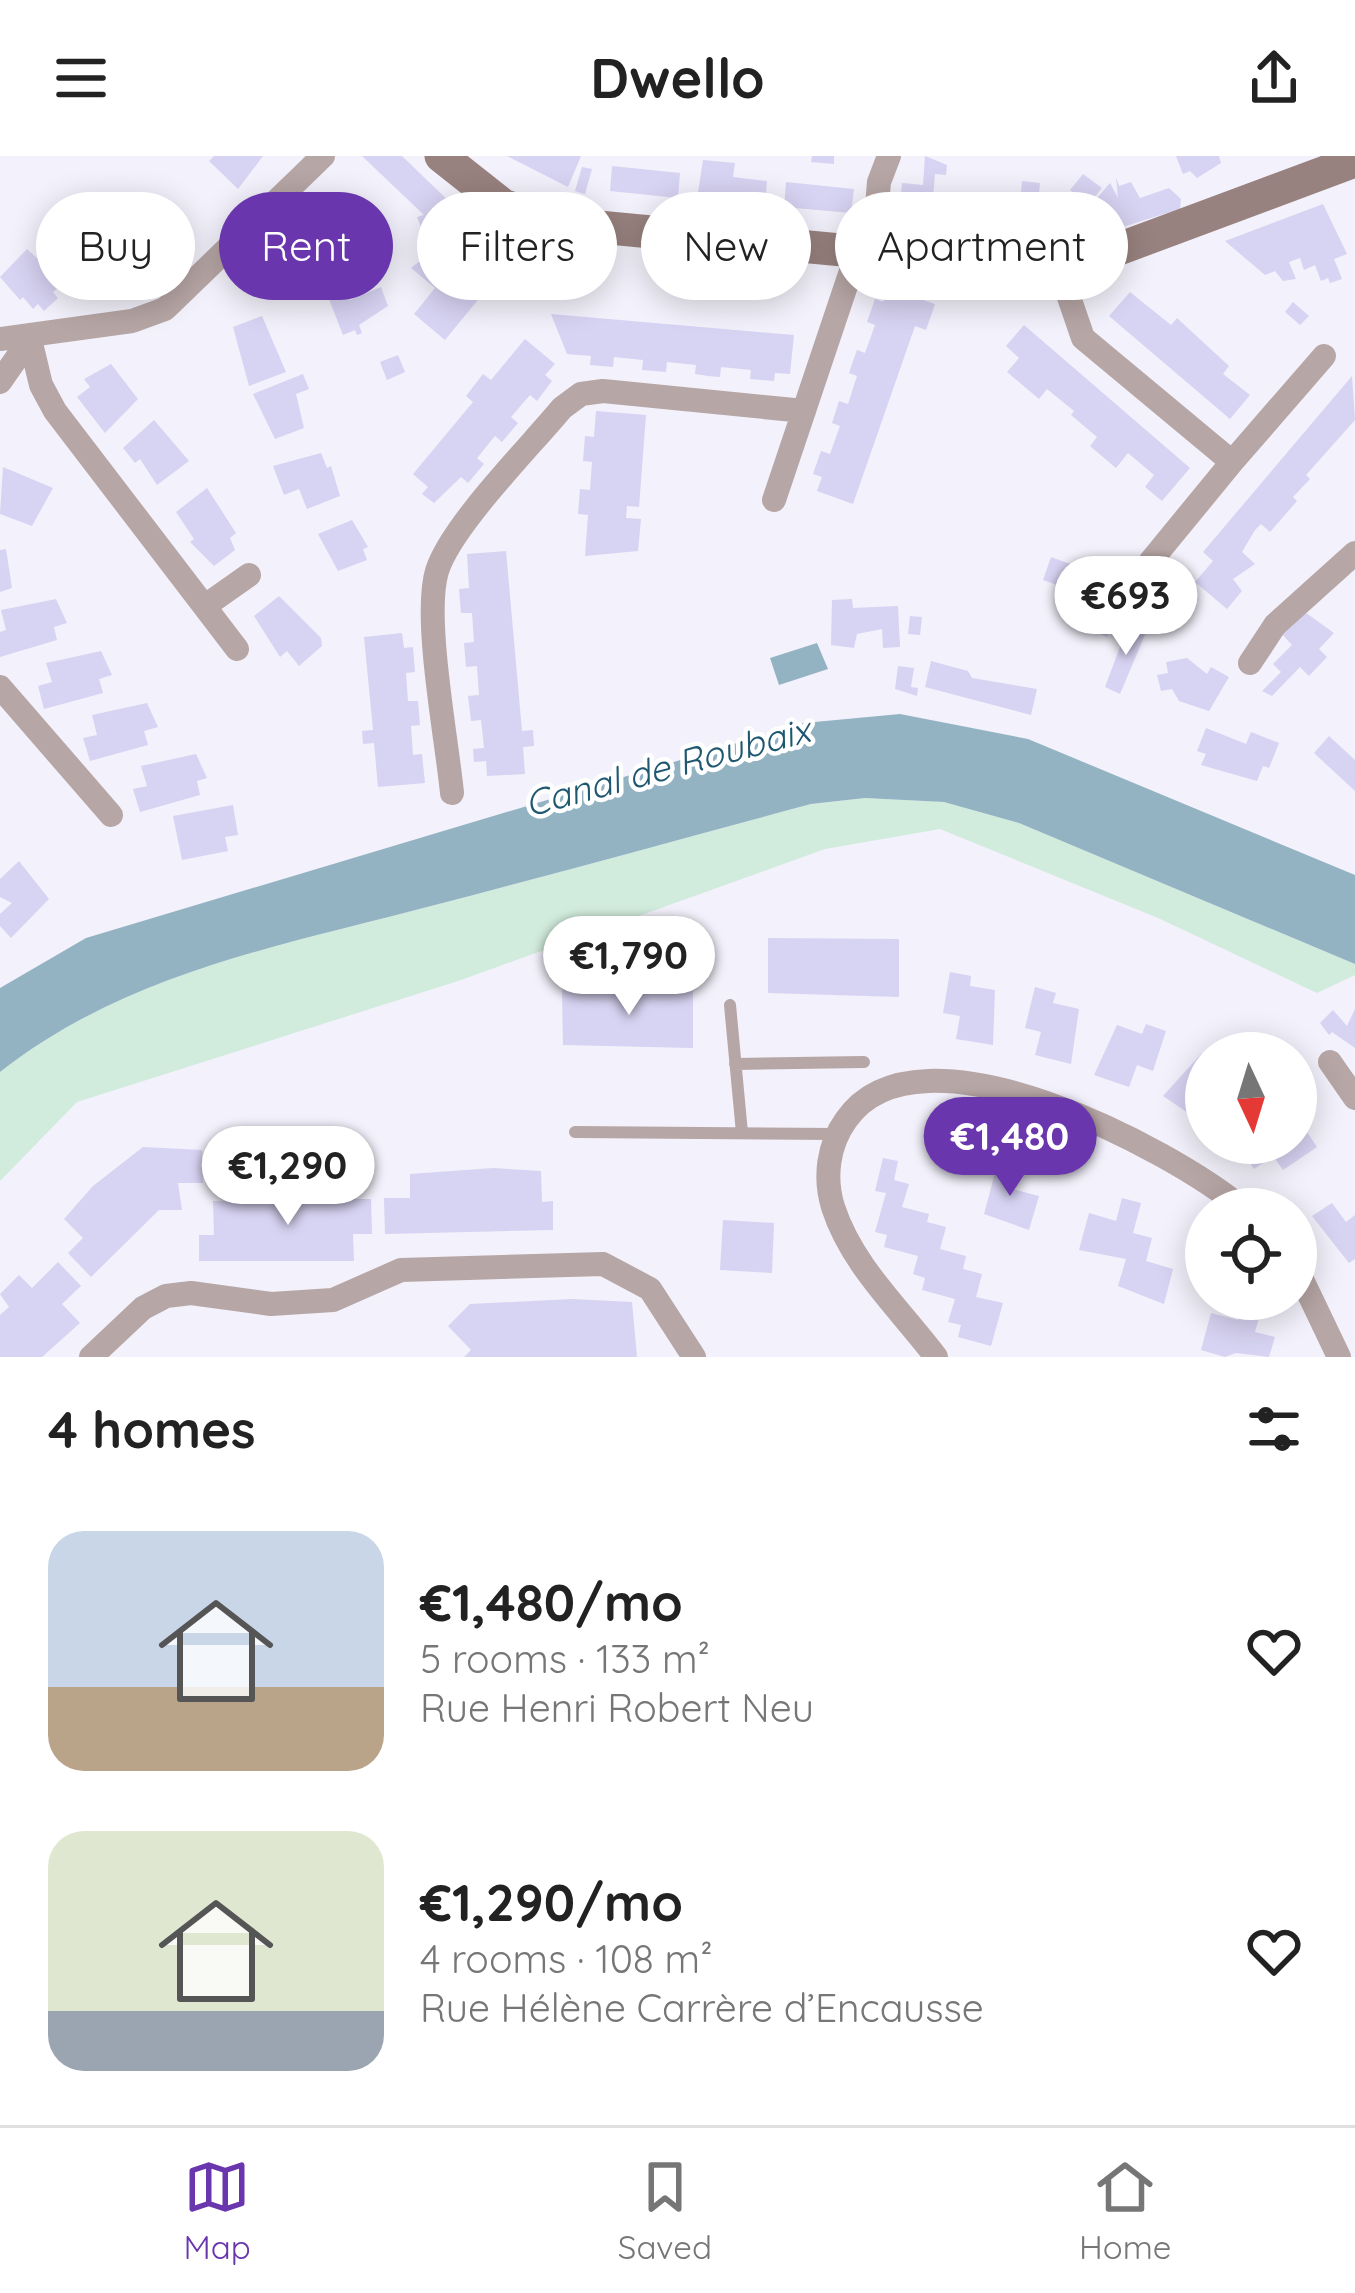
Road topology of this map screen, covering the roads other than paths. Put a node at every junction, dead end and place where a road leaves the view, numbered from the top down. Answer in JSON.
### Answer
{"nodes":[{"id":1,"x":322,"y":156,"type":"edge"},
{"id":2,"x":441,"y":156,"type":"edge"},
{"id":3,"x":889,"y":156,"type":"edge"},
{"id":4,"x":1355,"y":161,"type":"edge"},
{"id":5,"x":877,"y":192,"type":"edge"},
{"id":6,"x":1128,"y":243,"type":"edge"},
{"id":7,"x":835,"y":251,"type":"edge"},
{"id":8,"x":847,"y":300,"type":"edge"},
{"id":9,"x":1070,"y":300,"type":"edge"},
{"id":10,"x":0,"y":339,"type":"edge"},
{"id":11,"x":30,"y":339,"type":"junction"},
{"id":12,"x":1324,"y":356,"type":"dead end"},
{"id":13,"x":0,"y":382,"type":"edge"},
{"id":14,"x":804,"y":411,"type":"junction"},
{"id":15,"x":1232,"y":462,"type":"junction"},
{"id":16,"x":774,"y":500,"type":"dead end"},
{"id":17,"x":1355,"y":554,"type":"edge"},
{"id":18,"x":1150,"y":562,"type":"dead end"},
{"id":19,"x":249,"y":575,"type":"dead end"},
{"id":20,"x":205,"y":606,"type":"junction"},
{"id":21,"x":237,"y":649,"type":"dead end"},
{"id":22,"x":1250,"y":663,"type":"dead end"},
{"id":23,"x":0,"y":687,"type":"edge"},
{"id":24,"x":452,"y":794,"type":"dead end"},
{"id":25,"x":111,"y":815,"type":"dead end"},
{"id":26,"x":730,"y":1005,"type":"dead end"},
{"id":27,"x":1330,"y":1061,"type":"dead end"},
{"id":28,"x":864,"y":1062,"type":"dead end"},
{"id":29,"x":734,"y":1064,"type":"junction"},
{"id":30,"x":1355,"y":1098,"type":"edge"},
{"id":31,"x":575,"y":1132,"type":"dead end"},
{"id":32,"x":742,"y":1133,"type":"junction"},
{"id":33,"x":837,"y":1134,"type":"junction"},
{"id":34,"x":1211,"y":1188,"type":"edge"},
{"id":35,"x":1317,"y":1311,"type":"edge"},
{"id":36,"x":91,"y":1357,"type":"edge"},
{"id":37,"x":694,"y":1357,"type":"edge"},
{"id":38,"x":936,"y":1357,"type":"edge"},
{"id":39,"x":1339,"y":1357,"type":"edge"}],
"edges":[{"from":1,"to":11,"type":"street"},
{"from":2,"to":7,"type":"street"},
{"from":3,"to":5,"type":"street"},
{"from":4,"to":6,"type":"street"},
{"from":8,"to":14,"type":"street"},
{"from":9,"to":15,"type":"street"},
{"from":10,"to":11,"type":"street"},
{"from":11,"to":13,"type":"street"},
{"from":11,"to":20,"type":"street"},
{"from":12,"to":15,"type":"street"},
{"from":14,"to":16,"type":"street"},
{"from":14,"to":24,"type":"street"},
{"from":15,"to":18,"type":"street"},
{"from":17,"to":22,"type":"street"},
{"from":19,"to":20,"type":"street"},
{"from":20,"to":21,"type":"street"},
{"from":23,"to":25,"type":"street"},
{"from":26,"to":29,"type":"lane"},
{"from":27,"to":30,"type":"street"},
{"from":28,"to":29,"type":"lane"},
{"from":29,"to":32,"type":"lane"},
{"from":31,"to":32,"type":"lane"},
{"from":32,"to":33,"type":"lane"},
{"from":33,"to":34,"type":"street"},
{"from":33,"to":38,"type":"street"},
{"from":35,"to":39,"type":"street"},
{"from":36,"to":37,"type":"street"}]}
